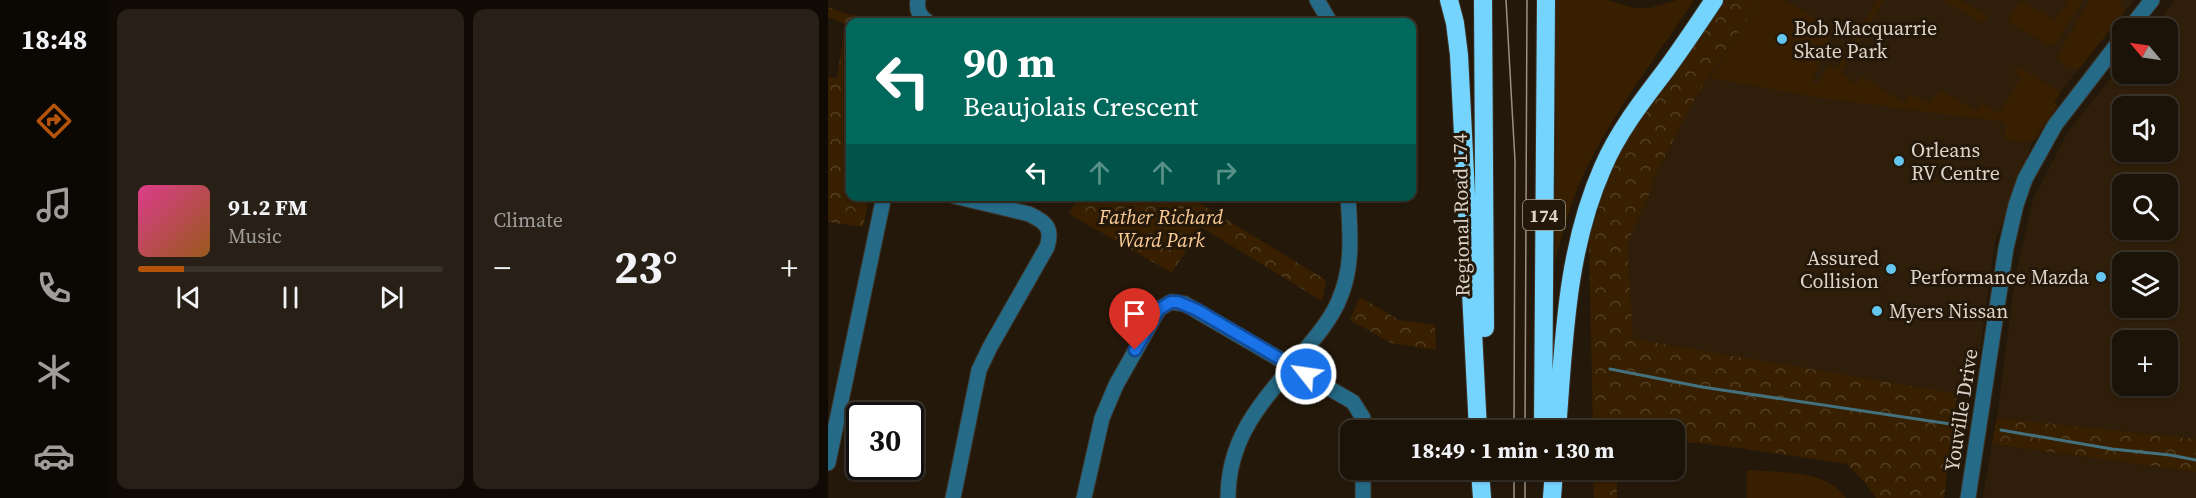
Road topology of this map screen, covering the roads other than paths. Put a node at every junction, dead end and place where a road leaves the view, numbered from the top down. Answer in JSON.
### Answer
{"nodes":[{"id":1,"x":918,"y":0,"type":"edge"},
{"id":2,"x":1317,"y":0,"type":"edge"},
{"id":3,"x":1449,"y":0,"type":"edge"},
{"id":4,"x":1483,"y":0,"type":"edge"},
{"id":5,"x":1546,"y":0,"type":"edge"},
{"id":6,"x":1710,"y":0,"type":"edge"},
{"id":7,"x":1714,"y":0,"type":"edge"},
{"id":8,"x":2152,"y":0,"type":"edge"},
{"id":9,"x":1702,"y":17,"type":"junction"},
{"id":10,"x":923,"y":18,"type":"edge"},
{"id":11,"x":1328,"y":18,"type":"edge"},
{"id":12,"x":2138,"y":18,"type":"edge"},
{"id":13,"x":2112,"y":51,"type":"edge"},
{"id":14,"x":883,"y":201,"type":"edge"},
{"id":15,"x":975,"y":201,"type":"edge"},
{"id":16,"x":1348,"y":201,"type":"edge"},
{"id":17,"x":1292,"y":367,"type":"junction"},
{"id":18,"x":1363,"y":420,"type":"edge"},
{"id":19,"x":1477,"y":420,"type":"edge"},
{"id":20,"x":1486,"y":420,"type":"edge"},
{"id":21,"x":1543,"y":420,"type":"edge"},
{"id":22,"x":1558,"y":420,"type":"edge"},
{"id":23,"x":828,"y":463,"type":"edge"},
{"id":24,"x":1363,"y":480,"type":"edge"},
{"id":25,"x":1481,"y":480,"type":"edge"},
{"id":26,"x":1487,"y":480,"type":"edge"},
{"id":27,"x":1543,"y":480,"type":"edge"},
{"id":28,"x":1553,"y":480,"type":"edge"},
{"id":29,"x":953,"y":498,"type":"edge"},
{"id":30,"x":1084,"y":498,"type":"edge"},
{"id":31,"x":1228,"y":498,"type":"edge"},
{"id":32,"x":1363,"y":498,"type":"edge"},
{"id":33,"x":1482,"y":498,"type":"edge"},
{"id":34,"x":1488,"y":498,"type":"edge"},
{"id":35,"x":1543,"y":498,"type":"edge"},
{"id":36,"x":1551,"y":498,"type":"edge"},
{"id":37,"x":1968,"y":498,"type":"edge"}],
"edges":[{"from":1,"to":10,"type":"street"},
{"from":2,"to":11,"type":"street"},
{"from":3,"to":19,"type":"highway"},
{"from":4,"to":20,"type":"highway","name":"Regional Road 174"},
{"from":5,"to":21,"type":"highway","number":"174"},
{"from":6,"to":9,"type":"highway"},
{"from":7,"to":9,"type":"highway"},
{"from":8,"to":12,"type":"street"},
{"from":9,"to":22,"type":"highway"},
{"from":13,"to":37,"type":"street","name":"Youville Drive"},
{"from":14,"to":23,"type":"street"},
{"from":15,"to":29,"type":"street"},
{"from":16,"to":17,"type":"street"},
{"from":17,"to":18,"type":"street"},
{"from":17,"to":30,"type":"street"},
{"from":17,"to":31,"type":"street"},
{"from":24,"to":32,"type":"street"},
{"from":25,"to":33,"type":"highway"},
{"from":26,"to":34,"type":"highway"},
{"from":27,"to":35,"type":"highway"},
{"from":28,"to":36,"type":"highway"}]}
